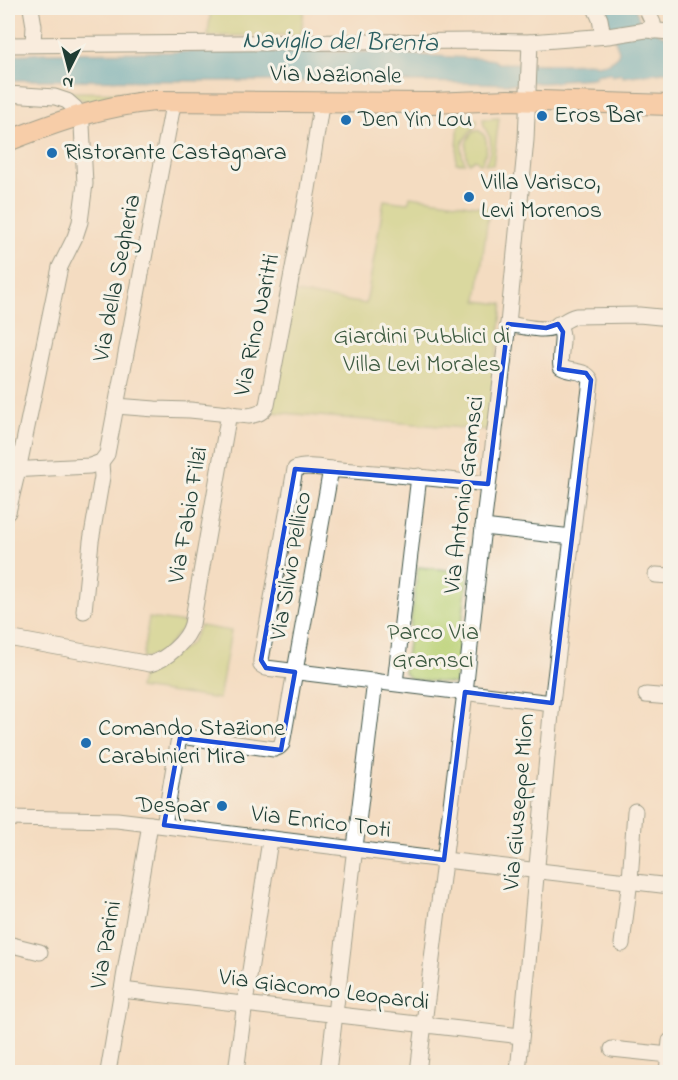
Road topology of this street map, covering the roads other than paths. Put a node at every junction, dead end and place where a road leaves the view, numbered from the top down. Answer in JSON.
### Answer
{"nodes":[{"id":1,"x":31,"y":8,"type":"edge"},
{"id":2,"x":595,"y":8,"type":"edge"},
{"id":3,"x":646,"y":8,"type":"edge"},
{"id":4,"x":650,"y":30,"type":"junction"},
{"id":5,"x":670,"y":32,"type":"edge"},
{"id":6,"x":608,"y":36,"type":"junction"},
{"id":7,"x":33,"y":44,"type":"junction"},
{"id":8,"x":8,"y":45,"type":"edge"},
{"id":9,"x":530,"y":50,"type":"junction"},
{"id":10,"x":529,"y":92,"type":"junction"},
{"id":11,"x":8,"y":94,"type":"edge"},
{"id":12,"x":173,"y":100,"type":"junction"},
{"id":13,"x":320,"y":101,"type":"junction"},
{"id":14,"x":670,"y":105,"type":"edge"},
{"id":15,"x":79,"y":115,"type":"junction"},
{"id":16,"x":8,"y":141,"type":"edge"},
{"id":17,"x":670,"y":318,"type":"edge"},
{"id":18,"x":508,"y":324,"type":"junction"},
{"id":19,"x":558,"y":324,"type":"junction"},
{"id":20,"x":116,"y":406,"type":"junction"},
{"id":21,"x":229,"y":413,"type":"junction"},
{"id":22,"x":101,"y":462,"type":"junction"},
{"id":23,"x":332,"y":469,"type":"junction"},
{"id":24,"x":13,"y":470,"type":"edge"},
{"id":25,"x":419,"y":476,"type":"junction"},
{"id":26,"x":488,"y":484,"type":"junction"},
{"id":27,"x":8,"y":512,"type":"edge"},
{"id":28,"x":483,"y":527,"type":"junction"},
{"id":29,"x":572,"y":537,"type":"junction"},
{"id":30,"x":84,"y":611,"type":"dead end"},
{"id":31,"x":8,"y":638,"type":"edge"},
{"id":32,"x":295,"y":672,"type":"junction"},
{"id":33,"x":375,"y":681,"type":"junction"},
{"id":34,"x":395,"y":683,"type":"junction"},
{"id":35,"x":465,"y":692,"type":"junction"},
{"id":36,"x":646,"y":695,"type":"dead end"},
{"id":37,"x":670,"y":697,"type":"edge"},
{"id":38,"x":552,"y":703,"type":"junction"},
{"id":39,"x":635,"y":811,"type":"dead end"},
{"id":40,"x":8,"y":818,"type":"edge"},
{"id":41,"x":157,"y":825,"type":"junction"},
{"id":42,"x":270,"y":840,"type":"junction"},
{"id":43,"x":355,"y":850,"type":"junction"},
{"id":44,"x":444,"y":860,"type":"junction"},
{"id":45,"x":536,"y":870,"type":"junction"},
{"id":46,"x":630,"y":880,"type":"junction"},
{"id":47,"x":670,"y":886,"type":"edge"},
{"id":48,"x":8,"y":944,"type":"edge"},
{"id":49,"x":622,"y":944,"type":"dead end"},
{"id":50,"x":40,"y":952,"type":"dead end"},
{"id":51,"x":122,"y":990,"type":"junction"},
{"id":52,"x":245,"y":1005,"type":"junction"},
{"id":53,"x":335,"y":1015,"type":"junction"},
{"id":54,"x":423,"y":1025,"type":"junction"},
{"id":55,"x":521,"y":1036,"type":"junction"},
{"id":56,"x":670,"y":1048,"type":"edge"},
{"id":57,"x":612,"y":1049,"type":"dead end"},
{"id":58,"x":108,"y":1072,"type":"edge"},
{"id":59,"x":236,"y":1072,"type":"edge"},
{"id":60,"x":328,"y":1072,"type":"edge"},
{"id":61,"x":418,"y":1072,"type":"edge"},
{"id":62,"x":518,"y":1072,"type":"edge"},
{"id":63,"x":667,"y":1072,"type":"edge"}],
"edges":[{"from":1,"to":7,"type":"street"},
{"from":2,"to":6,"type":"street"},
{"from":3,"to":4,"type":"street"},
{"from":4,"to":5,"type":"street"},
{"from":4,"to":6,"type":"street"},
{"from":6,"to":9,"type":"street"},
{"from":7,"to":8,"type":"street"},
{"from":7,"to":9,"type":"street"},
{"from":9,"to":10,"type":"street","name":"Via Antonio Gramsci"},
{"from":10,"to":13,"type":"main road","name":"Via Nazionale"},
{"from":10,"to":14,"type":"main road","name":"Via Nazionale"},
{"from":10,"to":18,"type":"street","name":"Via Antonio Gramsci"},
{"from":11,"to":15,"type":"street"},
{"from":12,"to":13,"type":"main road","name":"Via Nazionale"},
{"from":12,"to":15,"type":"main road","name":"Via Nazionale"},
{"from":12,"to":20,"type":"street","name":"Via della Segheria"},
{"from":13,"to":21,"type":"street","name":"Via Rino Naritti"},
{"from":15,"to":16,"type":"main road","name":"Via Nazionale"},
{"from":15,"to":24,"type":"street"},
{"from":17,"to":19,"type":"street"},
{"from":18,"to":19,"type":"street"},
{"from":18,"to":26,"type":"street","name":"Via Antonio Gramsci"},
{"from":19,"to":29,"type":"street","name":"Via Giuseppe Mion"},
{"from":20,"to":21,"type":"street","name":"Via Rino Naritti"},
{"from":20,"to":22,"type":"street","name":"Via della Segheria"},
{"from":21,"to":31,"type":"street","name":"Via Fabio Filzi"},
{"from":22,"to":24,"type":"street"},
{"from":22,"to":30,"type":"street","name":"Via della Segheria"},
{"from":23,"to":25,"type":"street"},
{"from":23,"to":32,"type":"street","name":"Via Silvio Pellico"},
{"from":23,"to":32,"type":"street"},
{"from":24,"to":27,"type":"street"},
{"from":25,"to":26,"type":"street"},
{"from":25,"to":34,"type":"street"},
{"from":26,"to":28,"type":"street","name":"Via Antonio Gramsci"},
{"from":28,"to":29,"type":"street"},
{"from":28,"to":35,"type":"street","name":"Via Antonio Gramsci"},
{"from":29,"to":38,"type":"street","name":"Via Giuseppe Mion"},
{"from":32,"to":33,"type":"street"},
{"from":32,"to":41,"type":"street","name":"Via Silvio Pellico"},
{"from":33,"to":34,"type":"street"},
{"from":33,"to":43,"type":"street"},
{"from":34,"to":35,"type":"street"},
{"from":35,"to":38,"type":"street"},
{"from":35,"to":44,"type":"street","name":"Via Antonio Gramsci"},
{"from":36,"to":37,"type":"street"},
{"from":38,"to":45,"type":"street","name":"Via Giuseppe Mion"},
{"from":39,"to":46,"type":"street"},
{"from":40,"to":41,"type":"street","name":"Via Enrico Toti"},
{"from":41,"to":42,"type":"street","name":"Via Enrico Toti"},
{"from":41,"to":51,"type":"street","name":"Via Parini"},
{"from":42,"to":43,"type":"street","name":"Via Enrico Toti"},
{"from":42,"to":52,"type":"street"},
{"from":43,"to":44,"type":"street","name":"Via Enrico Toti"},
{"from":43,"to":53,"type":"street"},
{"from":44,"to":45,"type":"street","name":"Via Enrico Toti"},
{"from":44,"to":54,"type":"street","name":"Via Antonio Gramsci"},
{"from":45,"to":46,"type":"street","name":"Via Enrico Toti"},
{"from":45,"to":55,"type":"street","name":"Via Giuseppe Mion"},
{"from":46,"to":47,"type":"street","name":"Via Enrico Toti"},
{"from":46,"to":49,"type":"street"},
{"from":48,"to":50,"type":"street"},
{"from":51,"to":52,"type":"street","name":"Via Giacomo Leopardi"},
{"from":51,"to":58,"type":"street","name":"Via Parini"},
{"from":52,"to":53,"type":"street","name":"Via Giacomo Leopardi"},
{"from":52,"to":59,"type":"street"},
{"from":53,"to":54,"type":"street","name":"Via Giacomo Leopardi"},
{"from":53,"to":60,"type":"street"},
{"from":54,"to":55,"type":"street","name":"Via Giacomo Leopardi"},
{"from":54,"to":61,"type":"street","name":"Via Antonio Gramsci"},
{"from":55,"to":62,"type":"street","name":"Via Giuseppe Mion"},
{"from":56,"to":57,"type":"street"},
{"from":56,"to":63,"type":"street"}]}
